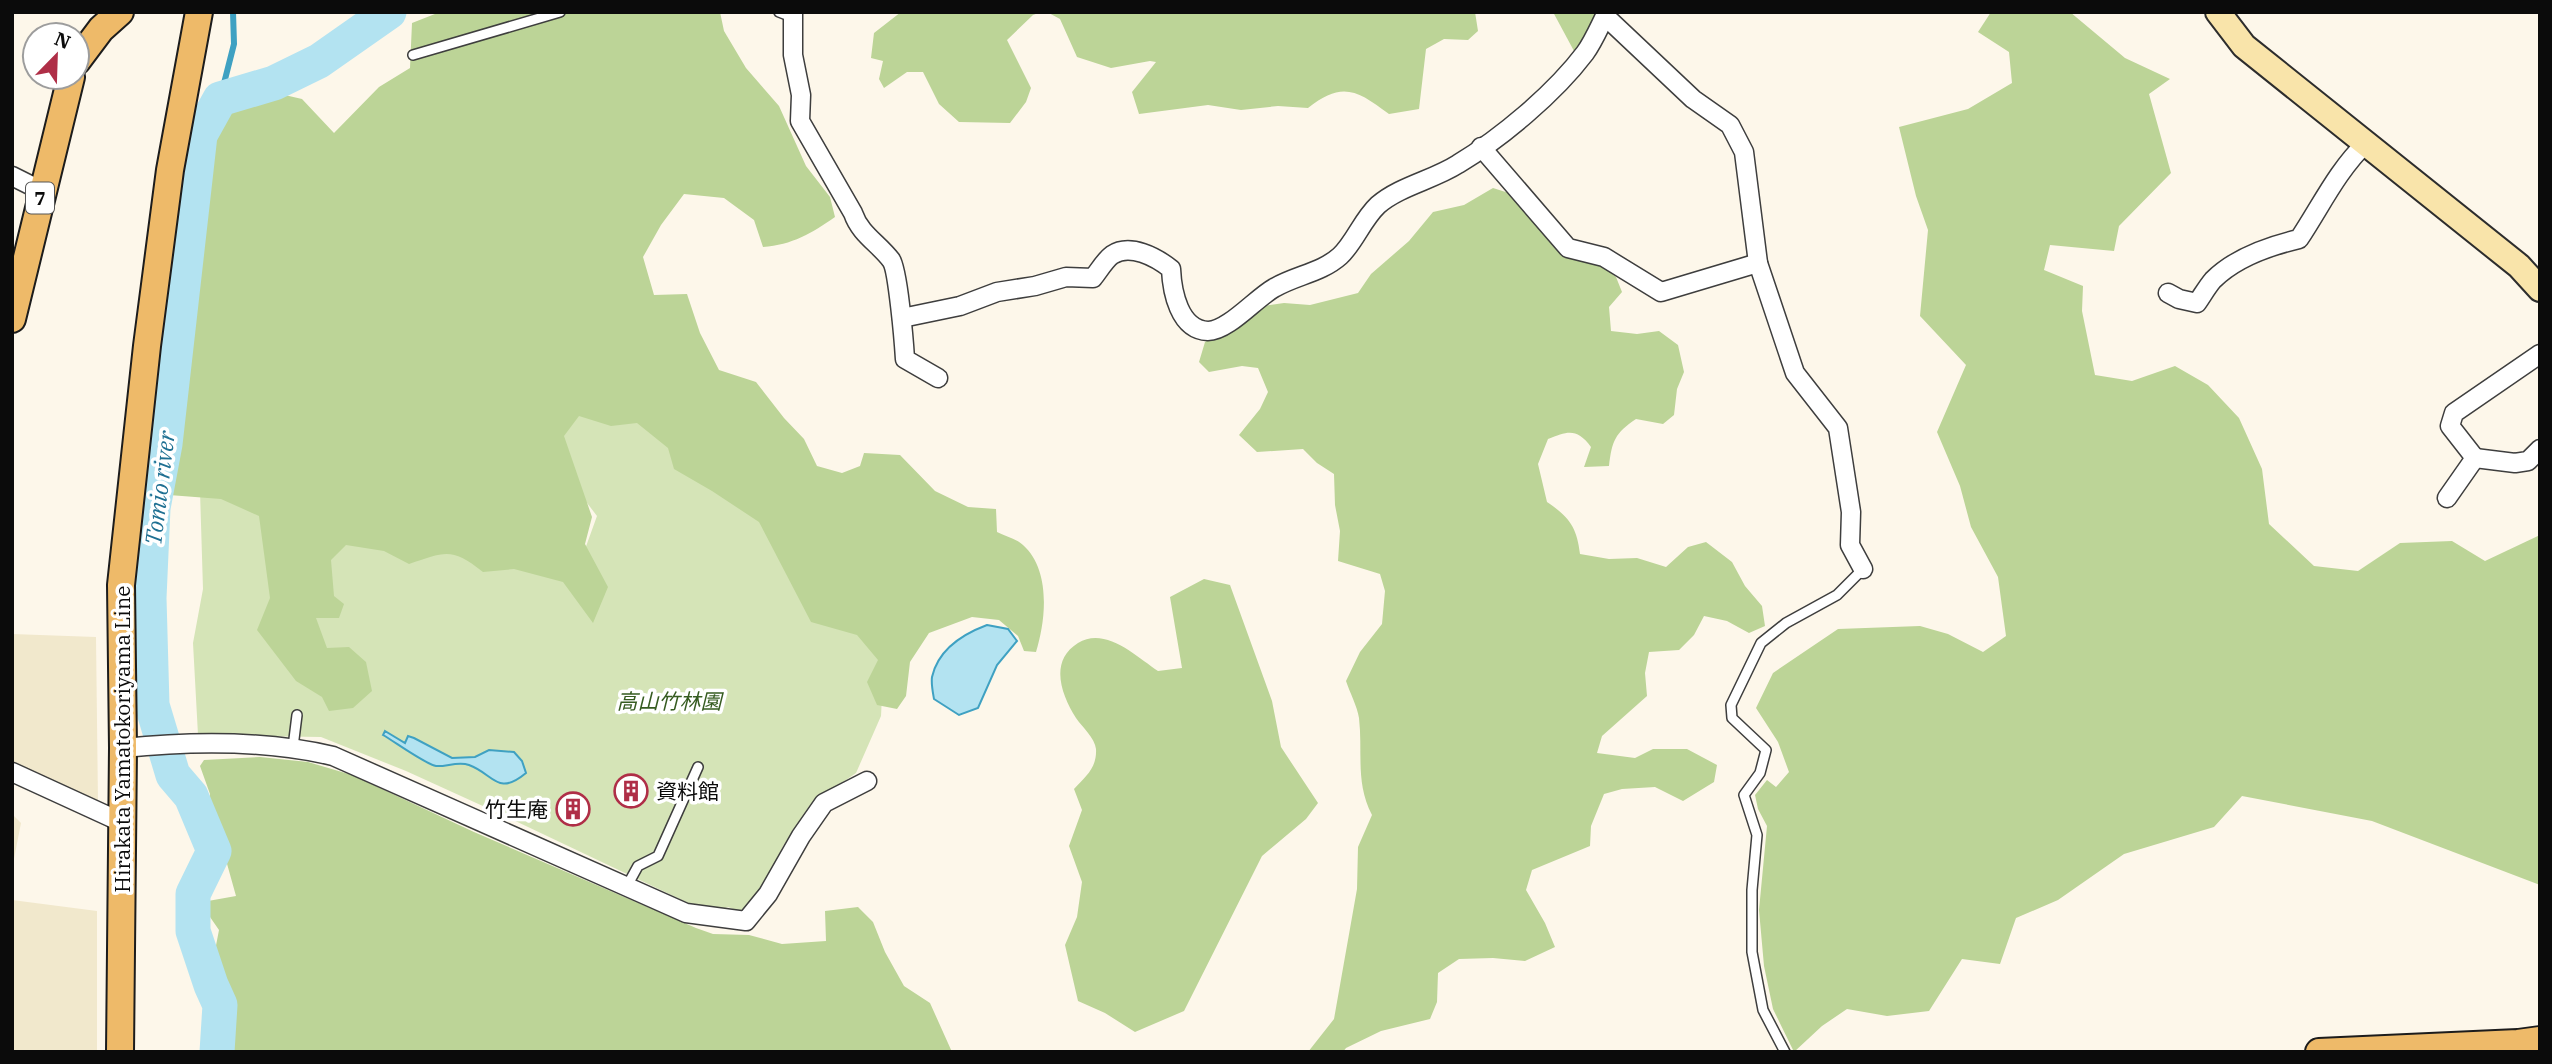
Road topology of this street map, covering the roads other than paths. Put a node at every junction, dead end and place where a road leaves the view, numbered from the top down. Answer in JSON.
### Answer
{"nodes":[{"id":1,"x":120,"y":12,"type":"edge"},
{"id":2,"x":200,"y":12,"type":"edge"},
{"id":3,"x":560,"y":12,"type":"edge"},
{"id":4,"x":2218,"y":12,"type":"edge"},
{"id":5,"x":788,"y":14,"type":"edge"},
{"id":6,"x":1605,"y":14,"type":"edge"},
{"id":7,"x":91,"y":42,"type":"edge"},
{"id":8,"x":413,"y":55,"type":"dead end"},
{"id":9,"x":67,"y":91,"type":"edge"},
{"id":10,"x":2366,"y":143,"type":"junction"},
{"id":11,"x":1481,"y":147,"type":"junction"},
{"id":12,"x":12,"y":176,"type":"edge"},
{"id":13,"x":42,"y":191,"type":"junction"},
{"id":14,"x":19,"y":262,"type":"edge"},
{"id":15,"x":1758,"y":263,"type":"junction"},
{"id":16,"x":2540,"y":289,"type":"edge"},
{"id":17,"x":2168,"y":293,"type":"dead end"},
{"id":18,"x":902,"y":318,"type":"junction"},
{"id":19,"x":12,"y":319,"type":"edge"},
{"id":20,"x":2540,"y":354,"type":"edge"},
{"id":21,"x":938,"y":378,"type":"dead end"},
{"id":22,"x":2540,"y":449,"type":"edge"},
{"id":23,"x":2475,"y":458,"type":"junction"},
{"id":24,"x":2447,"y":498,"type":"dead end"},
{"id":25,"x":1863,"y":569,"type":"joint"},
{"id":26,"x":297,"y":715,"type":"dead end"},
{"id":27,"x":133,"y":747,"type":"junction"},
{"id":28,"x":293,"y":747,"type":"junction"},
{"id":29,"x":698,"y":767,"type":"dead end"},
{"id":30,"x":12,"y":772,"type":"edge"},
{"id":31,"x":867,"y":781,"type":"dead end"},
{"id":32,"x":121,"y":822,"type":"junction"},
{"id":33,"x":627,"y":886,"type":"junction"},
{"id":34,"x":2540,"y":1040,"type":"edge"},
{"id":35,"x":120,"y":1052,"type":"edge"},
{"id":36,"x":1786,"y":1052,"type":"edge"},
{"id":37,"x":2319,"y":1052,"type":"edge"}],
"edges":[{"from":1,"to":7,"type":"main road"},
{"from":2,"to":27,"type":"main road","name":"Hirakata Yamatokoriyama Line"},
{"from":3,"to":8,"type":"lane"},
{"from":4,"to":10,"type":"street"},
{"from":5,"to":18,"type":"street"},
{"from":6,"to":11,"type":"street"},
{"from":6,"to":15,"type":"street"},
{"from":9,"to":13,"type":"main road","number":"7"},
{"from":10,"to":16,"type":"street"},
{"from":10,"to":17,"type":"street"},
{"from":11,"to":15,"type":"street"},
{"from":11,"to":18,"type":"street"},
{"from":12,"to":13,"type":"street"},
{"from":13,"to":14,"type":"main road","number":"7"},
{"from":14,"to":19,"type":"main road","number":"7"},
{"from":15,"to":25,"type":"street"},
{"from":18,"to":21,"type":"street"},
{"from":20,"to":23,"type":"street"},
{"from":22,"to":23,"type":"street"},
{"from":23,"to":24,"type":"street"},
{"from":25,"to":36,"type":"lane"},
{"from":26,"to":28,"type":"lane"},
{"from":27,"to":28,"type":"street"},
{"from":27,"to":32,"type":"main road","name":"Hirakata Yamatokoriyama Line"},
{"from":28,"to":33,"type":"street"},
{"from":29,"to":33,"type":"lane"},
{"from":30,"to":32,"type":"street"},
{"from":31,"to":33,"type":"street"},
{"from":32,"to":35,"type":"main road","name":"Hirakata Yamatokoriyama Line"},
{"from":34,"to":37,"type":"main road"}]}
